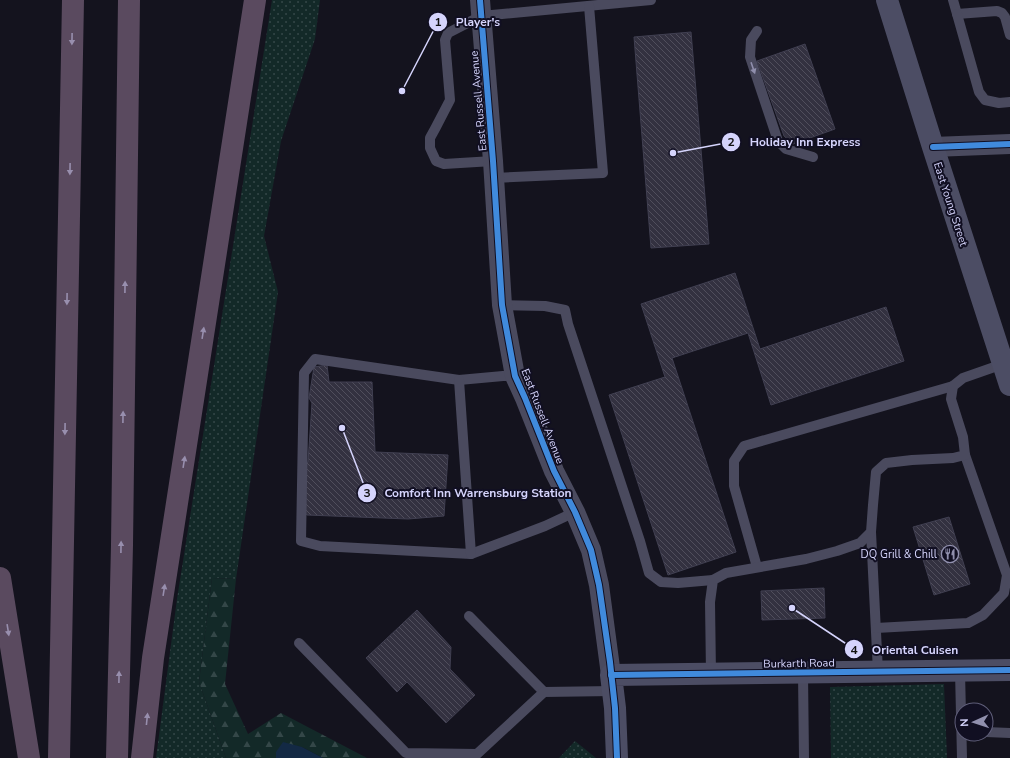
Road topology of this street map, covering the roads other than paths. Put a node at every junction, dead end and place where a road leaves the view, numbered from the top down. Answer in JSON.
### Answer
{"nodes":[{"id":1,"x":73,"y":0,"type":"edge"},
{"id":2,"x":129,"y":0,"type":"edge"},
{"id":3,"x":255,"y":0,"type":"edge"},
{"id":4,"x":651,"y":0,"type":"edge"},
{"id":5,"x":887,"y":0,"type":"edge"},
{"id":6,"x":953,"y":0,"type":"edge"},
{"id":7,"x":589,"y":6,"type":"junction"},
{"id":8,"x":480,"y":8,"type":"edge"},
{"id":9,"x":957,"y":14,"type":"junction"},
{"id":10,"x":757,"y":31,"type":"dead end"},
{"id":11,"x":1010,"y":36,"type":"edge"},
{"id":12,"x":1010,"y":102,"type":"edge"},
{"id":13,"x":1010,"y":144,"type":"edge"},
{"id":14,"x":933,"y":147,"type":"junction"},
{"id":15,"x":813,"y":157,"type":"dead end"},
{"id":16,"x":493,"y":170,"type":"junction"},
{"id":17,"x":502,"y":305,"type":"junction"},
{"id":18,"x":1003,"y":364,"type":"junction"},
{"id":19,"x":515,"y":376,"type":"junction"},
{"id":20,"x":459,"y":380,"type":"junction"},
{"id":21,"x":1010,"y":385,"type":"edge"},
{"id":22,"x":953,"y":386,"type":"junction"},
{"id":23,"x":965,"y":455,"type":"junction"},
{"id":24,"x":575,"y":512,"type":"junction"},
{"id":25,"x":871,"y":532,"type":"junction"},
{"id":26,"x":471,"y":554,"type":"junction"},
{"id":27,"x":757,"y":567,"type":"junction"},
{"id":28,"x":0,"y":578,"type":"edge"},
{"id":29,"x":714,"y":580,"type":"junction"},
{"id":30,"x":469,"y":616,"type":"dead end"},
{"id":31,"x":876,"y":628,"type":"junction"},
{"id":32,"x":300,"y":643,"type":"dead end"},
{"id":33,"x":1010,"y":670,"type":"edge"},
{"id":34,"x":960,"y":671,"type":"junction"},
{"id":35,"x":878,"y":672,"type":"junction"},
{"id":36,"x":803,"y":673,"type":"junction"},
{"id":37,"x":711,"y":674,"type":"junction"},
{"id":38,"x":612,"y":683,"type":"junction"},
{"id":39,"x":544,"y":692,"type":"junction"},
{"id":40,"x":961,"y":702,"type":"edge"},
{"id":41,"x":994,"y":732,"type":"edge"},
{"id":42,"x":1010,"y":733,"type":"edge"},
{"id":43,"x":961,"y":742,"type":"edge"},
{"id":44,"x":29,"y":758,"type":"edge"},
{"id":45,"x":59,"y":758,"type":"edge"},
{"id":46,"x":117,"y":758,"type":"edge"},
{"id":47,"x":142,"y":758,"type":"edge"},
{"id":48,"x":617,"y":758,"type":"edge"},
{"id":49,"x":804,"y":758,"type":"edge"},
{"id":50,"x":962,"y":758,"type":"edge"}],
"edges":[{"from":1,"to":45,"type":"highway","one_way":true},
{"from":46,"to":2,"type":"highway","one_way":true},
{"from":47,"to":3,"type":"highway","one_way":true},
{"from":4,"to":7,"type":"lane"},
{"from":5,"to":14,"type":"street","name":"East Young Street"},
{"from":6,"to":9,"type":"lane"},
{"from":7,"to":8,"type":"lane"},
{"from":7,"to":16,"type":"lane"},
{"from":8,"to":16,"type":"street","name":"East Russell Avenue"},
{"from":8,"to":16,"type":"lane"},
{"from":9,"to":11,"type":"lane"},
{"from":9,"to":12,"type":"lane"},
{"from":10,"to":15,"type":"lane","one_way":true},
{"from":13,"to":14,"type":"street"},
{"from":14,"to":18,"type":"street","name":"East Young Street"},
{"from":16,"to":17,"type":"street","name":"East Russell Avenue"},
{"from":17,"to":19,"type":"street","name":"East Russell Avenue"},
{"from":17,"to":29,"type":"lane"},
{"from":18,"to":21,"type":"street","name":"East Young Street"},
{"from":18,"to":22,"type":"lane"},
{"from":19,"to":20,"type":"lane"},
{"from":19,"to":24,"type":"street","name":"East Russell Avenue"},
{"from":20,"to":26,"type":"lane"},
{"from":20,"to":26,"type":"lane"},
{"from":22,"to":23,"type":"lane"},
{"from":22,"to":27,"type":"lane"},
{"from":23,"to":25,"type":"lane"},
{"from":23,"to":31,"type":"lane"},
{"from":24,"to":26,"type":"lane"},
{"from":24,"to":38,"type":"street","name":"East Russell Avenue"},
{"from":25,"to":27,"type":"lane"},
{"from":25,"to":31,"type":"lane"},
{"from":27,"to":29,"type":"lane"},
{"from":28,"to":44,"type":"highway","one_way":true},
{"from":29,"to":37,"type":"lane"},
{"from":30,"to":39,"type":"lane"},
{"from":31,"to":35,"type":"lane"},
{"from":32,"to":39,"type":"lane"},
{"from":33,"to":34,"type":"street","name":"Burkarth Road"},
{"from":34,"to":35,"type":"street","name":"Burkarth Road"},
{"from":34,"to":40,"type":"lane"},
{"from":35,"to":36,"type":"street","name":"Burkarth Road"},
{"from":36,"to":37,"type":"street","name":"Burkarth Road"},
{"from":36,"to":49,"type":"lane"},
{"from":37,"to":38,"type":"street","name":"Burkarth Road"},
{"from":38,"to":39,"type":"lane"},
{"from":38,"to":48,"type":"street","name":"East Russell Avenue"},
{"from":41,"to":42,"type":"lane"},
{"from":43,"to":50,"type":"lane"}]}
